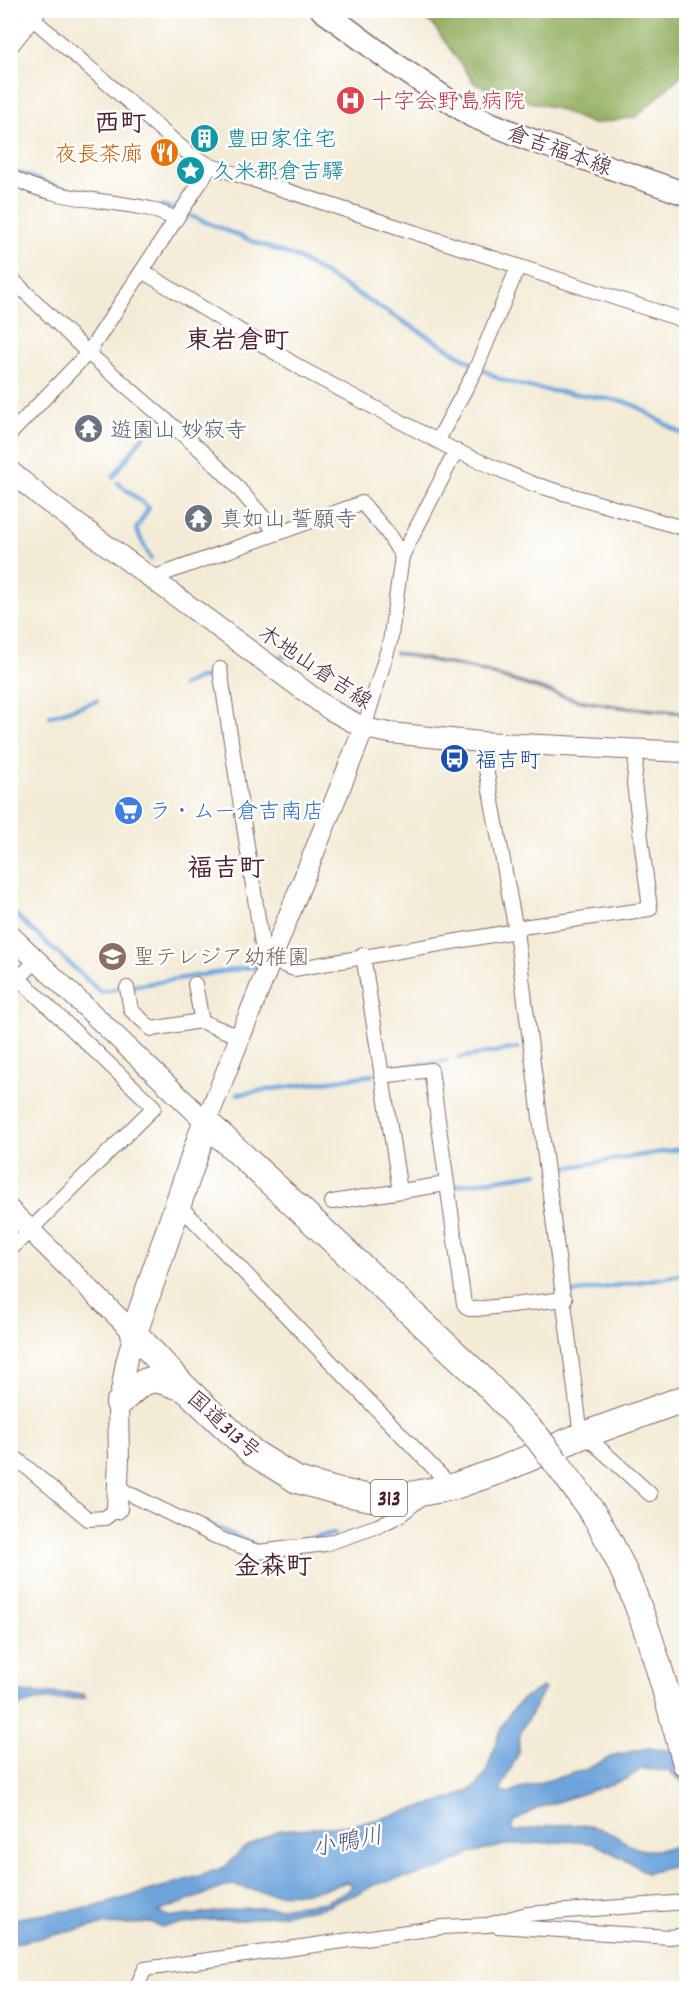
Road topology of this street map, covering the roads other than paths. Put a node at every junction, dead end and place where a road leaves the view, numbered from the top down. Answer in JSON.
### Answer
{"nodes":[{"id":1,"x":322,"y":10,"type":"edge"},
{"id":2,"x":30,"y":13,"type":"edge"},
{"id":3,"x":10,"y":42,"type":"edge"},
{"id":4,"x":211,"y":166,"type":"junction"},
{"id":5,"x":10,"y":176,"type":"edge"},
{"id":6,"x":687,"y":194,"type":"edge"},
{"id":7,"x":176,"y":219,"type":"junction"},
{"id":8,"x":518,"y":267,"type":"junction"},
{"id":9,"x":142,"y":271,"type":"junction"},
{"id":10,"x":10,"y":276,"type":"edge"},
{"id":11,"x":687,"y":321,"type":"edge"},
{"id":12,"x":88,"y":353,"type":"junction"},
{"id":13,"x":10,"y":434,"type":"edge"},
{"id":14,"x":438,"y":440,"type":"junction"},
{"id":15,"x":456,"y":451,"type":"junction"},
{"id":16,"x":10,"y":471,"type":"edge"},
{"id":17,"x":687,"y":529,"type":"edge"},
{"id":18,"x":277,"y":532,"type":"junction"},
{"id":19,"x":402,"y":556,"type":"junction"},
{"id":20,"x":152,"y":578,"type":"junction"},
{"id":21,"x":220,"y":669,"type":"dead end"},
{"id":22,"x":364,"y":728,"type":"junction"},
{"id":23,"x":481,"y":742,"type":"junction"},
{"id":24,"x":637,"y":750,"type":"junction"},
{"id":25,"x":687,"y":752,"type":"edge"},
{"id":26,"x":515,"y":930,"type":"junction"},
{"id":27,"x":10,"y":935,"type":"edge"},
{"id":28,"x":363,"y":956,"type":"junction"},
{"id":29,"x":37,"y":960,"type":"junction"},
{"id":30,"x":272,"y":961,"type":"junction"},
{"id":31,"x":13,"y":978,"type":"edge"},
{"id":32,"x":195,"y":984,"type":"dead end"},
{"id":33,"x":127,"y":988,"type":"dead end"},
{"id":34,"x":202,"y":1022,"type":"junction"},
{"id":35,"x":240,"y":1037,"type":"junction"},
{"id":36,"x":381,"y":1076,"type":"junction"},
{"id":37,"x":206,"y":1122,"type":"junction"},
{"id":38,"x":446,"y":1184,"type":"junction"},
{"id":39,"x":400,"y":1191,"type":"junction"},
{"id":40,"x":332,"y":1202,"type":"dead end"},
{"id":41,"x":178,"y":1204,"type":"junction"},
{"id":42,"x":10,"y":1210,"type":"edge"},
{"id":43,"x":31,"y":1230,"type":"junction"},
{"id":44,"x":10,"y":1250,"type":"edge"},
{"id":45,"x":565,"y":1299,"type":"junction"},
{"id":46,"x":134,"y":1333,"type":"junction"},
{"id":47,"x":186,"y":1389,"type":"junction"},
{"id":48,"x":687,"y":1398,"type":"edge"},
{"id":49,"x":119,"y":1403,"type":"junction"},
{"id":50,"x":583,"y":1436,"type":"junction"},
{"id":51,"x":10,"y":1453,"type":"edge"},
{"id":52,"x":452,"y":1487,"type":"junction"},
{"id":53,"x":118,"y":1488,"type":"junction"},
{"id":54,"x":427,"y":1493,"type":"junction"},
{"id":55,"x":650,"y":1494,"type":"dead end"},
{"id":56,"x":117,"y":1509,"type":"joint"},
{"id":57,"x":687,"y":1764,"type":"edge"},
{"id":58,"x":687,"y":1902,"type":"edge"},
{"id":59,"x":488,"y":1925,"type":"junction"},
{"id":60,"x":687,"y":1935,"type":"edge"},
{"id":61,"x":136,"y":1989,"type":"edge"}],
"edges":[{"from":1,"to":6,"type":"main road","name":"倉吉福本線"},
{"from":2,"to":3,"type":"main road"},
{"from":2,"to":4,"type":"street"},
{"from":4,"to":7,"type":"street"},
{"from":4,"to":8,"type":"street"},
{"from":5,"to":7,"type":"street"},
{"from":7,"to":9,"type":"street"},
{"from":8,"to":11,"type":"street"},
{"from":8,"to":14,"type":"street"},
{"from":9,"to":12,"type":"street"},
{"from":9,"to":14,"type":"street"},
{"from":10,"to":12,"type":"street"},
{"from":12,"to":13,"type":"street"},
{"from":12,"to":18,"type":"street"},
{"from":14,"to":15,"type":"street"},
{"from":15,"to":17,"type":"street"},
{"from":15,"to":19,"type":"street"},
{"from":16,"to":20,"type":"main road","name":"木地山倉吉線"},
{"from":18,"to":19,"type":"street"},
{"from":18,"to":20,"type":"street"},
{"from":19,"to":22,"type":"street"},
{"from":20,"to":22,"type":"main road","name":"木地山倉吉線"},
{"from":21,"to":30,"type":"street"},
{"from":22,"to":23,"type":"main road","name":"木地山倉吉線"},
{"from":22,"to":30,"type":"main road"},
{"from":23,"to":24,"type":"main road","name":"木地山倉吉線"},
{"from":23,"to":26,"type":"street"},
{"from":24,"to":25,"type":"main road","name":"木地山倉吉線"},
{"from":24,"to":26,"type":"street"},
{"from":26,"to":28,"type":"street"},
{"from":26,"to":45,"type":"street"},
{"from":27,"to":29,"type":"main road"},
{"from":28,"to":30,"type":"street"},
{"from":28,"to":36,"type":"street"},
{"from":29,"to":31,"type":"street"},
{"from":29,"to":37,"type":"main road"},
{"from":30,"to":35,"type":"main road"},
{"from":31,"to":43,"type":"street"},
{"from":32,"to":34,"type":"street"},
{"from":33,"to":34,"type":"street"},
{"from":34,"to":35,"type":"street"},
{"from":35,"to":37,"type":"main road"},
{"from":36,"to":38,"type":"street"},
{"from":36,"to":39,"type":"street"},
{"from":37,"to":41,"type":"highway"},
{"from":37,"to":57,"type":"highway","bridge":true},
{"from":38,"to":39,"type":"street"},
{"from":38,"to":45,"type":"street"},
{"from":39,"to":40,"type":"street"},
{"from":41,"to":46,"type":"highway"},
{"from":41,"to":52,"type":"street"},
{"from":42,"to":43,"type":"main road"},
{"from":43,"to":44,"type":"street"},
{"from":43,"to":46,"type":"main road"},
{"from":45,"to":50,"type":"street"},
{"from":46,"to":47,"type":"highway","name":"国道313号","number":"313"},
{"from":46,"to":49,"type":"main road"},
{"from":47,"to":49,"type":"highway"},
{"from":47,"to":54,"type":"highway","name":"国道313号","number":"313"},
{"from":48,"to":50,"type":"highway","name":"国道313号","number":"313"},
{"from":49,"to":53,"type":"main road"},
{"from":50,"to":52,"type":"highway","name":"国道313号","number":"313"},
{"from":50,"to":55,"type":"street"},
{"from":51,"to":56,"type":"street"},
{"from":52,"to":54,"type":"highway","name":"国道313号","number":"313"},
{"from":53,"to":54,"type":"street"},
{"from":53,"to":56,"type":"main road"},
{"from":58,"to":59,"type":"street"},
{"from":59,"to":60,"type":"street"},
{"from":59,"to":61,"type":"street"}]}
